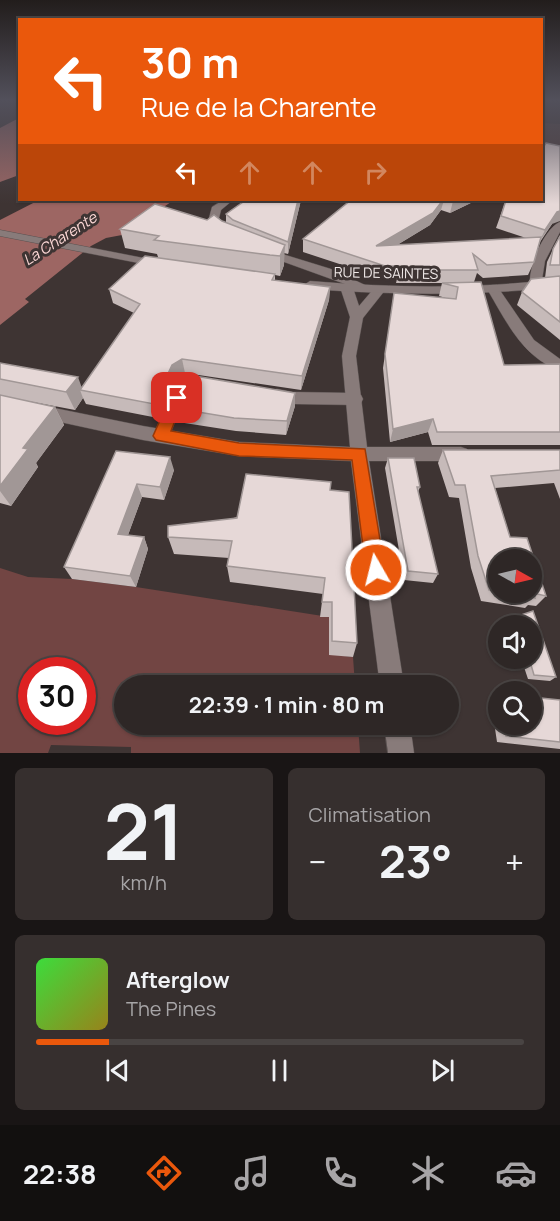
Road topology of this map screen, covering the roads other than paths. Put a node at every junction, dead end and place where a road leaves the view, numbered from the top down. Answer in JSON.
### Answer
{"nodes":[{"id":1,"x":227,"y":201,"type":"edge"},
{"id":2,"x":560,"y":225,"type":"edge"},
{"id":3,"x":0,"y":233,"type":"edge"},
{"id":4,"x":229,"y":236,"type":"edge"},
{"id":5,"x":259,"y":250,"type":"edge"},
{"id":6,"x":292,"y":262,"type":"junction"},
{"id":7,"x":167,"y":266,"type":"edge"},
{"id":8,"x":560,"y":283,"type":"edge"},
{"id":9,"x":535,"y":286,"type":"junction"},
{"id":10,"x":346,"y":287,"type":"junction"},
{"id":11,"x":361,"y":288,"type":"junction"},
{"id":12,"x":380,"y":289,"type":"junction"},
{"id":13,"x":493,"y":289,"type":"junction"},
{"id":14,"x":357,"y":317,"type":"junction"},
{"id":15,"x":560,"y":365,"type":"edge"},
{"id":16,"x":218,"y":385,"type":"edge"},
{"id":17,"x":261,"y":393,"type":"edge"},
{"id":18,"x":355,"y":399,"type":"junction"},
{"id":19,"x":0,"y":403,"type":"edge"},
{"id":20,"x":161,"y":436,"type":"junction"},
{"id":21,"x":360,"y":454,"type":"junction"},
{"id":22,"x":477,"y":454,"type":"edge"},
{"id":23,"x":390,"y":675,"type":"edge"},
{"id":24,"x":399,"y":735,"type":"edge"},
{"id":25,"x":402,"y":753,"type":"edge"}],
"edges":[{"from":1,"to":4,"type":"street"},
{"from":2,"to":9,"type":"street"},
{"from":3,"to":7,"type":"street"},
{"from":5,"to":6,"type":"street"},
{"from":6,"to":10,"type":"street","name":"RUE DE SAINTES"},
{"from":6,"to":11,"type":"street"},
{"from":8,"to":9,"type":"street","name":"RUE DE SAINTES"},
{"from":9,"to":13,"type":"street","name":"RUE DE SAINTES"},
{"from":10,"to":11,"type":"street","name":"RUE DE SAINTES"},
{"from":10,"to":14,"type":"street"},
{"from":11,"to":12,"type":"street","name":"RUE DE SAINTES"},
{"from":12,"to":13,"type":"street","name":"RUE DE SAINTES"},
{"from":12,"to":14,"type":"street"},
{"from":13,"to":15,"type":"street"},
{"from":14,"to":18,"type":"street"},
{"from":16,"to":20,"type":"street"},
{"from":17,"to":18,"type":"street"},
{"from":18,"to":21,"type":"street"},
{"from":19,"to":20,"type":"street"},
{"from":20,"to":21,"type":"street"},
{"from":21,"to":22,"type":"street"},
{"from":21,"to":23,"type":"street"},
{"from":24,"to":25,"type":"street"}]}
